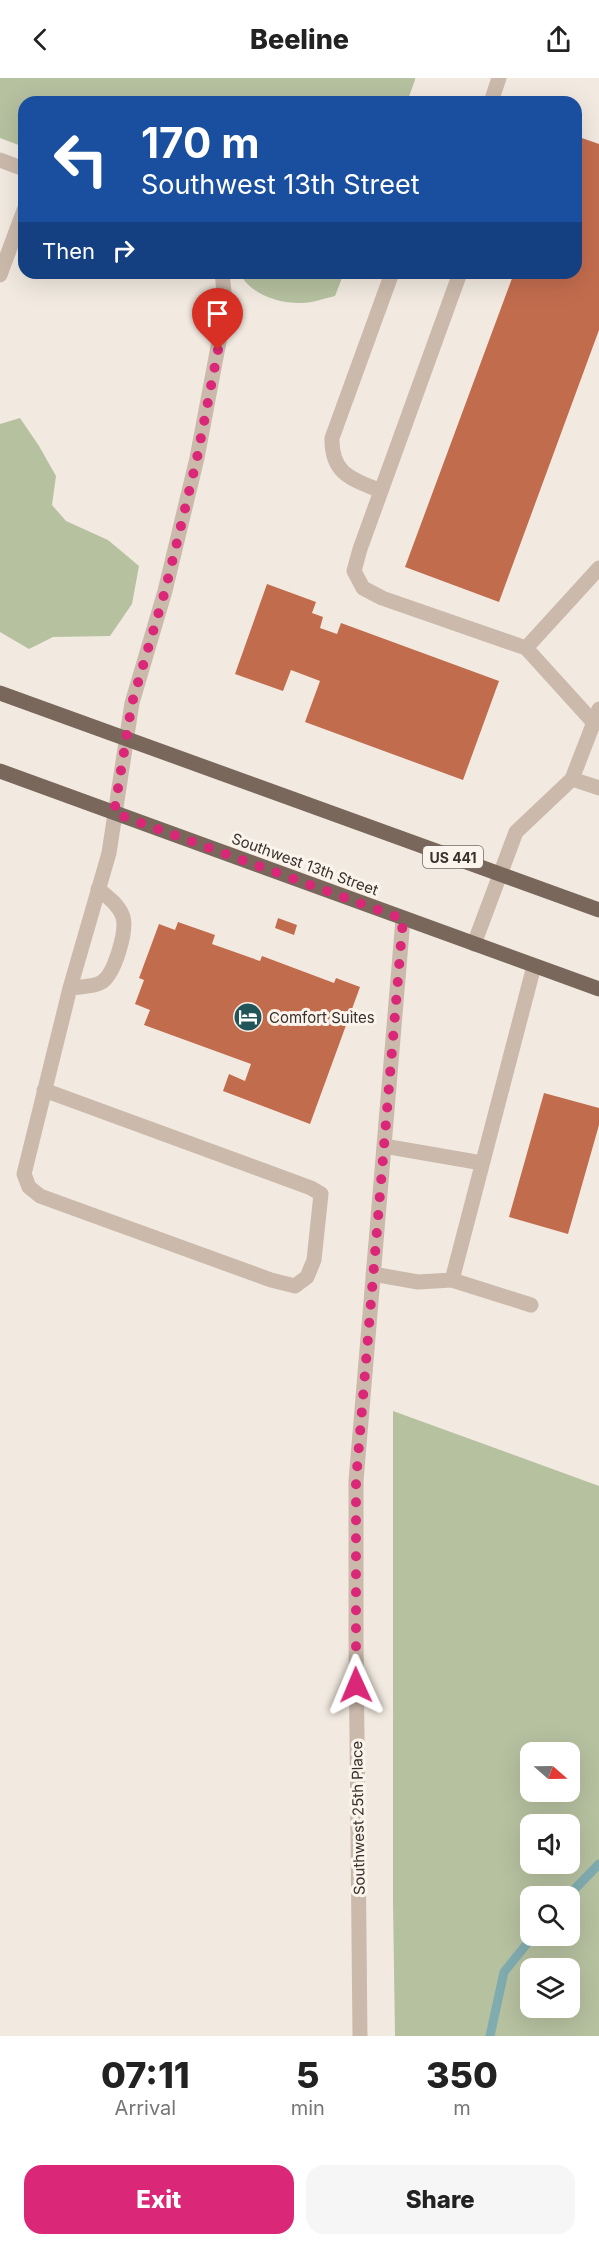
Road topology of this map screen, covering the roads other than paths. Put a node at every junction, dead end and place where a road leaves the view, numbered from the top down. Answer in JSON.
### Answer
{"nodes":[{"id":1,"x":498,"y":78,"type":"edge"},
{"id":2,"x":493,"y":96,"type":"edge"},
{"id":3,"x":0,"y":160,"type":"edge"},
{"id":4,"x":18,"y":167,"type":"edge"},
{"id":5,"x":18,"y":226,"type":"edge"},
{"id":6,"x":0,"y":275,"type":"edge"},
{"id":7,"x":223,"y":279,"type":"edge"},
{"id":8,"x":390,"y":279,"type":"edge"},
{"id":9,"x":458,"y":279,"type":"edge"},
{"id":10,"x":381,"y":492,"type":"junction"},
{"id":11,"x":599,"y":568,"type":"edge"},
{"id":12,"x":526,"y":648,"type":"junction"},
{"id":13,"x":0,"y":693,"type":"edge"},
{"id":14,"x":596,"y":716,"type":"edge"},
{"id":15,"x":125,"y":738,"type":"junction"},
{"id":16,"x":0,"y":771,"type":"edge"},
{"id":17,"x":572,"y":778,"type":"junction"},
{"id":18,"x":599,"y":788,"type":"edge"},
{"id":19,"x":114,"y":813,"type":"junction"},
{"id":20,"x":500,"y":874,"type":"junction"},
{"id":21,"x":98,"y":889,"type":"junction"},
{"id":22,"x":599,"y":910,"type":"edge"},
{"id":23,"x":403,"y":919,"type":"junction"},
{"id":24,"x":474,"y":944,"type":"junction"},
{"id":25,"x":534,"y":966,"type":"junction"},
{"id":26,"x":70,"y":988,"type":"junction"},
{"id":27,"x":599,"y":989,"type":"edge"},
{"id":28,"x":44,"y":1090,"type":"junction"},
{"id":29,"x":384,"y":1146,"type":"junction"},
{"id":30,"x":482,"y":1163,"type":"junction"},
{"id":31,"x":373,"y":1274,"type":"junction"},
{"id":32,"x":452,"y":1280,"type":"junction"},
{"id":33,"x":531,"y":1305,"type":"dead end"},
{"id":34,"x":360,"y":2036,"type":"edge"}],
"edges":[{"from":1,"to":2,"type":"street"},
{"from":3,"to":4,"type":"street"},
{"from":5,"to":6,"type":"street"},
{"from":7,"to":15,"type":"street"},
{"from":8,"to":10,"type":"street"},
{"from":9,"to":10,"type":"street"},
{"from":10,"to":12,"type":"street"},
{"from":11,"to":12,"type":"street"},
{"from":12,"to":14,"type":"street"},
{"from":13,"to":15,"type":"main road","number":"US 441"},
{"from":14,"to":17,"type":"street"},
{"from":15,"to":19,"type":"street"},
{"from":15,"to":20,"type":"main road","number":"US 441"},
{"from":16,"to":19,"type":"main road","name":"Southwest 13th Street"},
{"from":17,"to":18,"type":"street"},
{"from":17,"to":20,"type":"street"},
{"from":19,"to":21,"type":"street"},
{"from":19,"to":23,"type":"main road","name":"Southwest 13th Street"},
{"from":20,"to":22,"type":"main road","number":"US 441"},
{"from":20,"to":24,"type":"street"},
{"from":21,"to":26,"type":"street"},
{"from":21,"to":26,"type":"street"},
{"from":23,"to":24,"type":"main road","name":"Southwest 13th Street"},
{"from":23,"to":29,"type":"street","name":"Southwest 25th Place"},
{"from":24,"to":25,"type":"main road","name":"Southwest 13th Street"},
{"from":25,"to":27,"type":"main road","name":"Southwest 13th Street"},
{"from":25,"to":30,"type":"street"},
{"from":26,"to":28,"type":"street"},
{"from":28,"to":28,"type":"street"},
{"from":29,"to":30,"type":"street"},
{"from":29,"to":31,"type":"street","name":"Southwest 25th Place"},
{"from":30,"to":32,"type":"street"},
{"from":31,"to":32,"type":"street"},
{"from":31,"to":34,"type":"street","name":"Southwest 25th Place"},
{"from":32,"to":33,"type":"street"}]}
